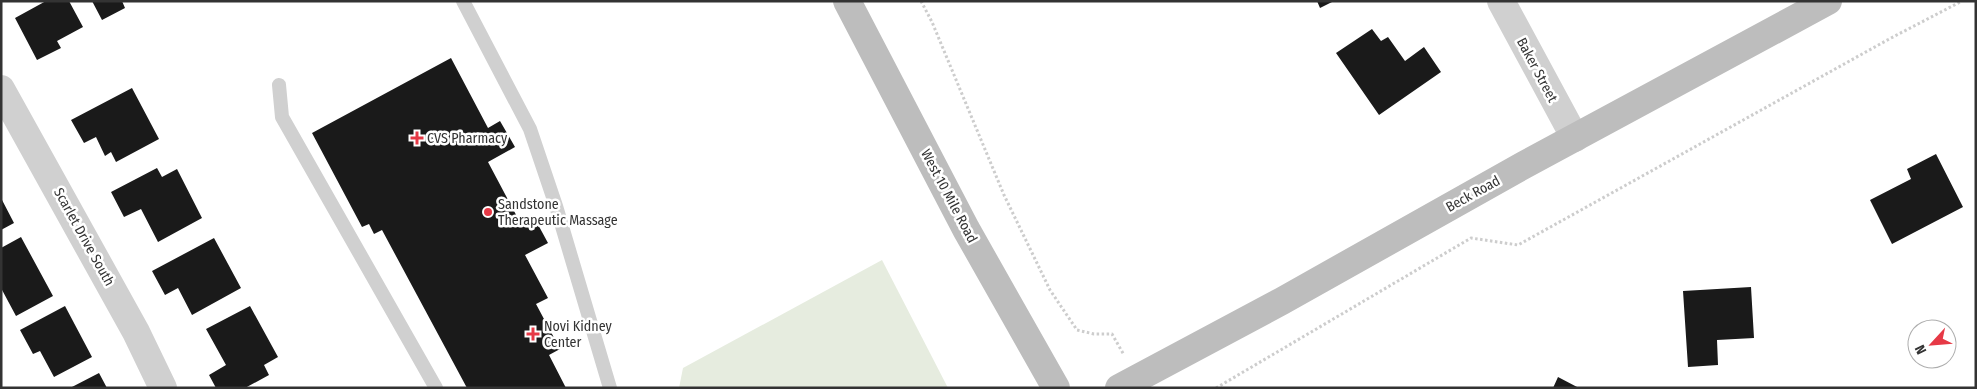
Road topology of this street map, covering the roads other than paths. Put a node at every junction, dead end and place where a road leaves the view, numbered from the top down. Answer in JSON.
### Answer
{"nodes":[{"id":1,"x":463,"y":1,"type":"edge"},
{"id":2,"x":847,"y":1,"type":"edge"},
{"id":3,"x":1501,"y":1,"type":"edge"},
{"id":4,"x":1828,"y":1,"type":"edge"},
{"id":5,"x":279,"y":85,"type":"dead end"},
{"id":6,"x":1,"y":89,"type":"edge"},
{"id":7,"x":1575,"y":138,"type":"junction"},
{"id":8,"x":163,"y":388,"type":"edge"},
{"id":9,"x":436,"y":388,"type":"edge"},
{"id":10,"x":610,"y":388,"type":"edge"},
{"id":11,"x":1056,"y":388,"type":"edge"},
{"id":12,"x":1119,"y":388,"type":"edge"}],
"edges":[{"from":1,"to":10,"type":"lane"},
{"from":2,"to":11,"type":"main road","name":"West 10 Mile Road"},
{"from":3,"to":7,"type":"street","name":"Baker Street"},
{"from":4,"to":7,"type":"main road","name":"Beck Road"},
{"from":5,"to":9,"type":"lane"},
{"from":6,"to":8,"type":"street","name":"Scarlet Drive South"},
{"from":7,"to":12,"type":"main road","name":"Beck Road"}]}
